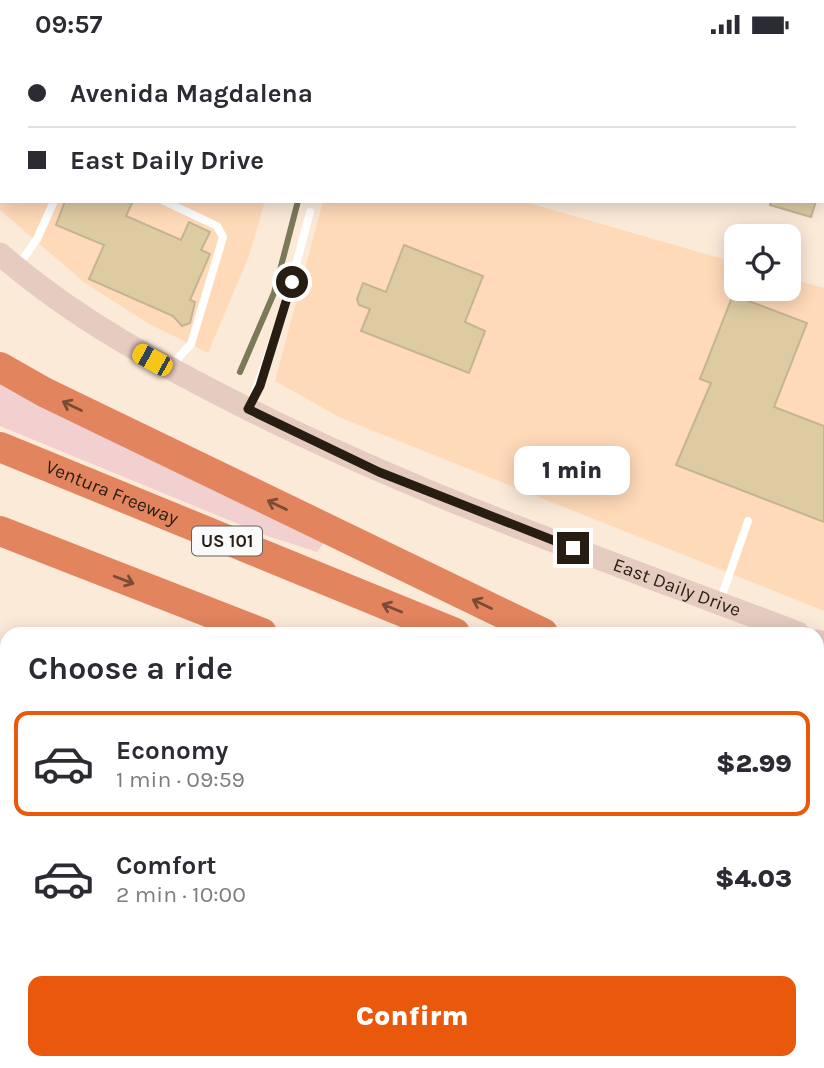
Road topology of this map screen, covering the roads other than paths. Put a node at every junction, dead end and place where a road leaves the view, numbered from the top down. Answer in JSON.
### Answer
{"nodes":[{"id":1,"x":53,"y":203,"type":"edge"},
{"id":2,"x":168,"y":203,"type":"edge"},
{"id":3,"x":310,"y":212,"type":"dead end"},
{"id":4,"x":8,"y":261,"type":"edge"},
{"id":5,"x":0,"y":367,"type":"edge"},
{"id":6,"x":169,"y":369,"type":"junction"},
{"id":7,"x":248,"y":409,"type":"junction"},
{"id":8,"x":0,"y":447,"type":"edge"},
{"id":9,"x":748,"y":521,"type":"dead end"},
{"id":10,"x":0,"y":531,"type":"edge"},
{"id":11,"x":0,"y":542,"type":"edge"},
{"id":12,"x":61,"y":556,"type":"junction"},
{"id":13,"x":719,"y":603,"type":"junction"},
{"id":14,"x":246,"y":627,"type":"edge"},
{"id":15,"x":440,"y":627,"type":"edge"},
{"id":16,"x":531,"y":627,"type":"edge"},
{"id":17,"x":782,"y":627,"type":"edge"}],
"edges":[{"from":1,"to":4,"type":"lane"},
{"from":2,"to":6,"type":"lane"},
{"from":3,"to":7,"type":"lane"},
{"from":4,"to":6,"type":"main road","name":"East Daily Drive"},
{"from":16,"to":5,"type":"highway","one_way":true},
{"from":6,"to":7,"type":"main road","name":"East Daily Drive"},
{"from":7,"to":13,"type":"main road","name":"East Daily Drive"},
{"from":15,"to":8,"type":"highway","name":"Ventura Freeway","number":"US 101","one_way":true},
{"from":9,"to":13,"type":"lane"},
{"from":10,"to":12,"type":"highway"},
{"from":11,"to":12,"type":"highway"},
{"from":12,"to":14,"type":"highway","one_way":true},
{"from":13,"to":17,"type":"main road","name":"East Daily Drive"}]}
